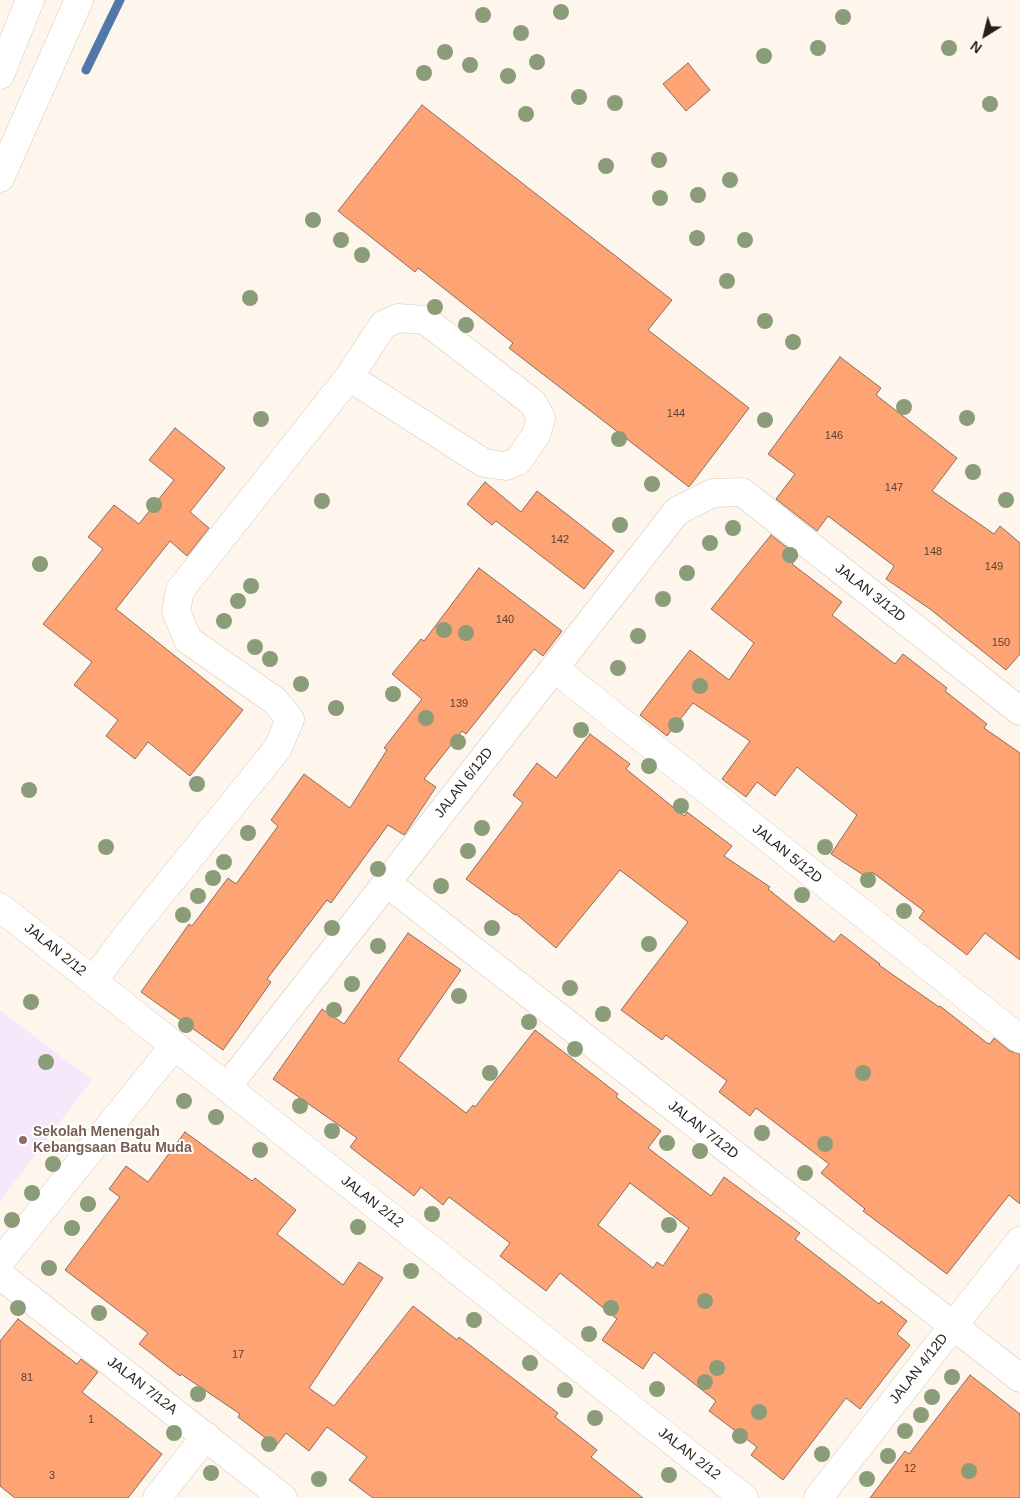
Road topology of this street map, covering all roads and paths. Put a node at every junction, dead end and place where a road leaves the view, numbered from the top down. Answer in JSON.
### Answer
{"nodes":[{"id":1,"x":30,"y":0,"type":"edge"},
{"id":2,"x":79,"y":0,"type":"edge"},
{"id":3,"x":0,"y":75,"type":"edge"},
{"id":4,"x":0,"y":178,"type":"edge"},
{"id":5,"x":349,"y":377,"type":"junction"},
{"id":6,"x":713,"y":493,"type":"joint"},
{"id":7,"x":554,"y":668,"type":"junction"},
{"id":8,"x":1020,"y":711,"type":"edge"},
{"id":9,"x":386,"y":883,"type":"junction"},
{"id":10,"x":0,"y":907,"type":"edge"},
{"id":11,"x":93,"y":981,"type":"junction"},
{"id":12,"x":1020,"y":1039,"type":"edge"},
{"id":13,"x":174,"y":1046,"type":"junction"},
{"id":14,"x":227,"y":1087,"type":"junction"},
{"id":15,"x":1020,"y":1241,"type":"edge"},
{"id":16,"x":0,"y":1262,"type":"edge"},
{"id":17,"x":0,"y":1275,"type":"edge"},
{"id":18,"x":953,"y":1326,"type":"junction"},
{"id":19,"x":1020,"y":1378,"type":"edge"},
{"id":20,"x":206,"y":1436,"type":"junction"},
{"id":21,"x":157,"y":1498,"type":"edge"},
{"id":22,"x":283,"y":1498,"type":"edge"},
{"id":23,"x":744,"y":1498,"type":"edge"},
{"id":24,"x":818,"y":1498,"type":"edge"}],
"edges":[{"from":1,"to":3,"type":"street"},
{"from":2,"to":4,"type":"street"},
{"from":5,"to":5,"type":"street"},
{"from":5,"to":11,"type":"street"},
{"from":6,"to":7,"type":"street","name":"JALAN 6/12D"},
{"from":6,"to":8,"type":"street","name":"JALAN 3/12D"},
{"from":7,"to":9,"type":"street","name":"JALAN 6/12D"},
{"from":7,"to":12,"type":"street","name":"JALAN 5/12D"},
{"from":9,"to":14,"type":"street","name":"JALAN 6/12D"},
{"from":9,"to":18,"type":"street","name":"JALAN 7/12D"},
{"from":10,"to":11,"type":"street","name":"JALAN 2/12"},
{"from":11,"to":13,"type":"street","name":"JALAN 2/12"},
{"from":13,"to":14,"type":"street","name":"JALAN 2/12"},
{"from":13,"to":16,"type":"street"},
{"from":14,"to":23,"type":"street","name":"JALAN 2/12"},
{"from":15,"to":18,"type":"street","name":"JALAN 4/12D"},
{"from":17,"to":20,"type":"street","name":"JALAN 7/12A"},
{"from":18,"to":19,"type":"street","name":"JALAN 7/12D"},
{"from":18,"to":24,"type":"street","name":"JALAN 4/12D"},
{"from":20,"to":21,"type":"street"},
{"from":20,"to":22,"type":"street","name":"JALAN 7/12A"}]}
